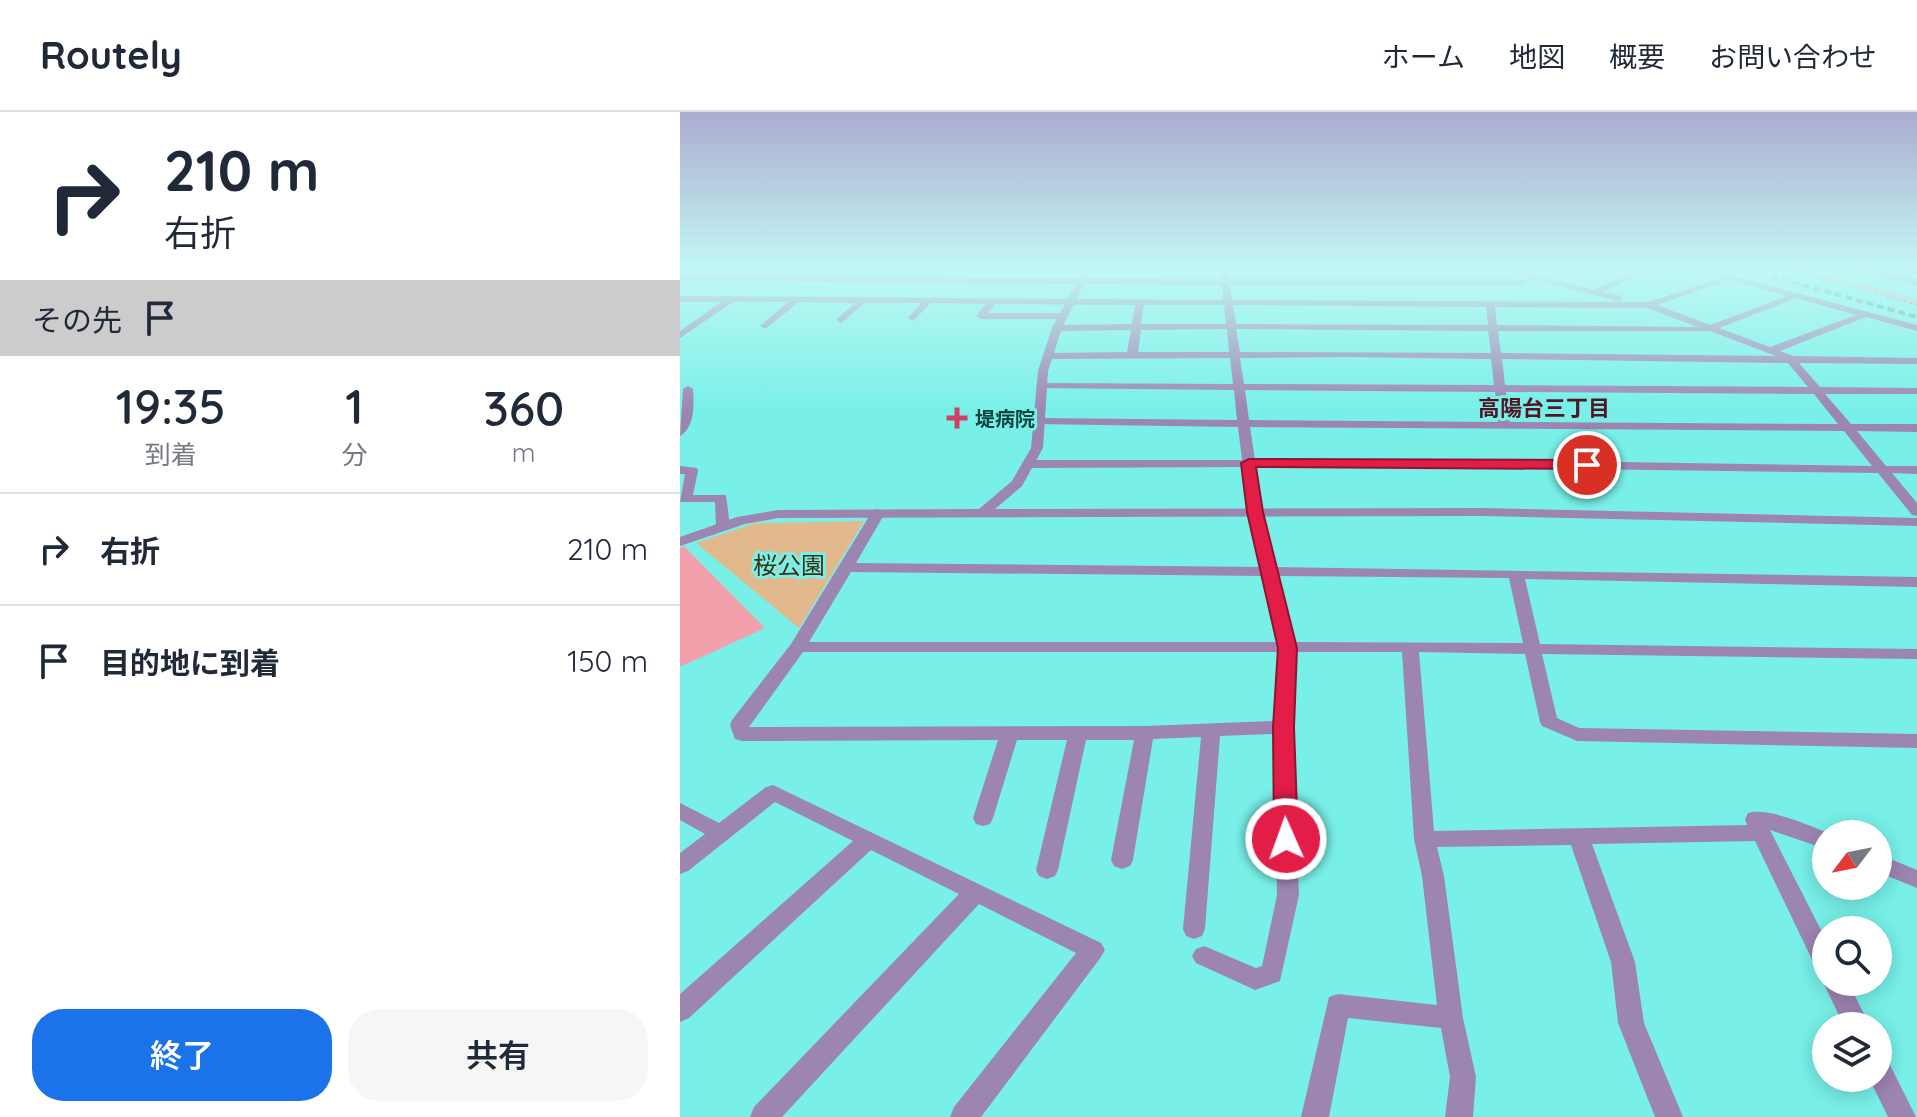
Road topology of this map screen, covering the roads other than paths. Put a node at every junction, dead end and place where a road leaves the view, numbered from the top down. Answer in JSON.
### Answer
{"nodes":[{"id":1,"x":1062,"y":316,"type":"edge"},
{"id":2,"x":705,"y":317,"type":"edge"},
{"id":3,"x":776,"y":317,"type":"edge"},
{"id":4,"x":844,"y":317,"type":"edge"},
{"id":5,"x":1138,"y":317,"type":"edge"},
{"id":6,"x":1230,"y":317,"type":"edge"},
{"id":7,"x":1491,"y":317,"type":"edge"},
{"id":8,"x":1681,"y":317,"type":"edge"},
{"id":9,"x":1739,"y":317,"type":"edge"},
{"id":10,"x":1858,"y":317,"type":"edge"},
{"id":11,"x":1877,"y":317,"type":"edge"},
{"id":12,"x":841,"y":320,"type":"dead end"},
{"id":13,"x":680,"y":322,"type":"edge"},
{"id":14,"x":698,"y":322,"type":"junction"},
{"id":15,"x":765,"y":326,"type":"dead end"},
{"id":16,"x":1232,"y":327,"type":"junction"},
{"id":17,"x":1057,"y":328,"type":"junction"},
{"id":18,"x":1710,"y":328,"type":"junction"},
{"id":19,"x":1917,"y":328,"type":"edge"},
{"id":20,"x":1136,"y":329,"type":"junction"},
{"id":21,"x":1492,"y":329,"type":"junction"},
{"id":22,"x":680,"y":335,"type":"edge"},
{"id":23,"x":1772,"y":350,"type":"junction"},
{"id":24,"x":1235,"y":354,"type":"junction"},
{"id":25,"x":1048,"y":356,"type":"junction"},
{"id":26,"x":1132,"y":356,"type":"junction"},
{"id":27,"x":1497,"y":356,"type":"junction"},
{"id":28,"x":1790,"y":358,"type":"junction"},
{"id":29,"x":1917,"y":361,"type":"edge"},
{"id":30,"x":1041,"y":386,"type":"junction"},
{"id":31,"x":1239,"y":386,"type":"junction"},
{"id":32,"x":1500,"y":387,"type":"junction"},
{"id":33,"x":688,"y":389,"type":"dead end"},
{"id":34,"x":1815,"y":390,"type":"junction"},
{"id":35,"x":1917,"y":391,"type":"edge"},
{"id":36,"x":1038,"y":422,"type":"junction"},
{"id":37,"x":1243,"y":422,"type":"junction"},
{"id":38,"x":1504,"y":423,"type":"junction"},
{"id":39,"x":1846,"y":427,"type":"junction"},
{"id":40,"x":1917,"y":428,"type":"edge"},
{"id":41,"x":680,"y":432,"type":"edge"},
{"id":42,"x":1249,"y":463,"type":"junction"},
{"id":43,"x":1030,"y":464,"type":"junction"},
{"id":44,"x":680,"y":470,"type":"edge"},
{"id":45,"x":1883,"y":470,"type":"junction"},
{"id":46,"x":1917,"y":470,"type":"edge"},
{"id":47,"x":984,"y":512,"type":"junction"},
{"id":48,"x":1255,"y":512,"type":"junction"},
{"id":49,"x":1917,"y":512,"type":"edge"},
{"id":50,"x":878,"y":513,"type":"junction"},
{"id":51,"x":1917,"y":522,"type":"edge"},
{"id":52,"x":723,"y":526,"type":"junction"},
{"id":53,"x":680,"y":542,"type":"edge"},
{"id":54,"x":846,"y":567,"type":"junction"},
{"id":55,"x":1270,"y":570,"type":"junction"},
{"id":56,"x":1516,"y":574,"type":"junction"},
{"id":57,"x":1917,"y":582,"type":"edge"},
{"id":58,"x":798,"y":647,"type":"junction"},
{"id":59,"x":1410,"y":647,"type":"junction"},
{"id":60,"x":1534,"y":647,"type":"junction"},
{"id":61,"x":1287,"y":648,"type":"junction"},
{"id":62,"x":1917,"y":654,"type":"edge"},
{"id":63,"x":1283,"y":727,"type":"junction"},
{"id":64,"x":1211,"y":732,"type":"junction"},
{"id":65,"x":1078,"y":733,"type":"junction"},
{"id":66,"x":1145,"y":733,"type":"junction"},
{"id":67,"x":1009,"y":734,"type":"junction"},
{"id":68,"x":1917,"y":741,"type":"edge"},
{"id":69,"x":680,"y":811,"type":"edge"},
{"id":70,"x":983,"y":818,"type":"dead end"},
{"id":71,"x":721,"y":833,"type":"junction"},
{"id":72,"x":1761,"y":833,"type":"junction"},
{"id":73,"x":1812,"y":835,"type":"edge"},
{"id":74,"x":1579,"y":838,"type":"junction"},
{"id":75,"x":869,"y":839,"type":"junction"},
{"id":76,"x":1424,"y":839,"type":"junction"},
{"id":77,"x":1122,"y":860,"type":"dead end"},
{"id":78,"x":680,"y":865,"type":"edge"},
{"id":79,"x":1892,"y":869,"type":"edge"},
{"id":80,"x":1047,"y":870,"type":"dead end"},
{"id":81,"x":1917,"y":879,"type":"edge"},
{"id":82,"x":975,"y":893,"type":"junction"},
{"id":83,"x":1194,"y":929,"type":"dead end"},
{"id":84,"x":1812,"y":936,"type":"edge"},
{"id":85,"x":1204,"y":956,"type":"dead end"},
{"id":86,"x":680,"y":1010,"type":"edge"},
{"id":87,"x":1451,"y":1018,"type":"junction"},
{"id":88,"x":1890,"y":1092,"type":"edge"},
{"id":89,"x":764,"y":1117,"type":"edge"},
{"id":90,"x":964,"y":1117,"type":"edge"},
{"id":91,"x":1315,"y":1117,"type":"edge"},
{"id":92,"x":1459,"y":1117,"type":"edge"},
{"id":93,"x":1669,"y":1117,"type":"edge"},
{"id":94,"x":1902,"y":1117,"type":"edge"}],
"edges":[{"from":1,"to":17,"type":"street"},
{"from":2,"to":14,"type":"street"},
{"from":3,"to":15,"type":"street"},
{"from":4,"to":12,"type":"street"},
{"from":5,"to":20,"type":"street"},
{"from":6,"to":16,"type":"street"},
{"from":7,"to":21,"type":"street"},
{"from":8,"to":18,"type":"street"},
{"from":9,"to":18,"type":"street"},
{"from":10,"to":23,"type":"street"},
{"from":11,"to":19,"type":"street"},
{"from":13,"to":14,"type":"street"},
{"from":14,"to":22,"type":"street"},
{"from":16,"to":20,"type":"street"},
{"from":16,"to":21,"type":"street"},
{"from":16,"to":24,"type":"street"},
{"from":17,"to":20,"type":"street"},
{"from":17,"to":25,"type":"street"},
{"from":18,"to":21,"type":"street"},
{"from":18,"to":23,"type":"street"},
{"from":20,"to":26,"type":"street"},
{"from":21,"to":27,"type":"street"},
{"from":23,"to":28,"type":"street"},
{"from":24,"to":26,"type":"street"},
{"from":24,"to":27,"type":"street"},
{"from":24,"to":31,"type":"street"},
{"from":25,"to":26,"type":"street"},
{"from":25,"to":30,"type":"street"},
{"from":27,"to":28,"type":"street"},
{"from":27,"to":32,"type":"street"},
{"from":28,"to":29,"type":"street"},
{"from":28,"to":34,"type":"street"},
{"from":30,"to":31,"type":"street"},
{"from":30,"to":36,"type":"street"},
{"from":31,"to":32,"type":"street"},
{"from":31,"to":37,"type":"street"},
{"from":32,"to":34,"type":"street"},
{"from":32,"to":38,"type":"street"},
{"from":33,"to":41,"type":"street"},
{"from":34,"to":35,"type":"street"},
{"from":34,"to":39,"type":"street"},
{"from":36,"to":37,"type":"street"},
{"from":36,"to":43,"type":"street"},
{"from":37,"to":38,"type":"street"},
{"from":37,"to":42,"type":"street"},
{"from":38,"to":39,"type":"street"},
{"from":39,"to":40,"type":"street"},
{"from":39,"to":45,"type":"street"},
{"from":42,"to":43,"type":"street"},
{"from":42,"to":45,"type":"street"},
{"from":42,"to":48,"type":"street"},
{"from":43,"to":47,"type":"street"},
{"from":44,"to":52,"type":"street"},
{"from":45,"to":46,"type":"street"},
{"from":45,"to":49,"type":"street"},
{"from":47,"to":48,"type":"street"},
{"from":47,"to":50,"type":"street"},
{"from":48,"to":51,"type":"street"},
{"from":48,"to":55,"type":"street"},
{"from":50,"to":52,"type":"street"},
{"from":50,"to":54,"type":"street"},
{"from":52,"to":53,"type":"street"},
{"from":54,"to":55,"type":"street"},
{"from":54,"to":58,"type":"street"},
{"from":55,"to":56,"type":"street"},
{"from":55,"to":61,"type":"street"},
{"from":56,"to":57,"type":"street"},
{"from":56,"to":60,"type":"street"},
{"from":58,"to":61,"type":"street"},
{"from":58,"to":67,"type":"street"},
{"from":59,"to":60,"type":"street"},
{"from":59,"to":61,"type":"street"},
{"from":59,"to":76,"type":"street"},
{"from":60,"to":62,"type":"street"},
{"from":60,"to":68,"type":"street"},
{"from":61,"to":63,"type":"street"},
{"from":63,"to":64,"type":"street"},
{"from":63,"to":85,"type":"street"},
{"from":64,"to":66,"type":"street"},
{"from":64,"to":83,"type":"street"},
{"from":65,"to":66,"type":"street"},
{"from":65,"to":67,"type":"street"},
{"from":65,"to":80,"type":"street"},
{"from":66,"to":77,"type":"street"},
{"from":67,"to":70,"type":"street"},
{"from":69,"to":71,"type":"street"},
{"from":71,"to":75,"type":"street"},
{"from":71,"to":78,"type":"street"},
{"from":72,"to":73,"type":"street"},
{"from":72,"to":74,"type":"street"},
{"from":72,"to":84,"type":"street"},
{"from":74,"to":76,"type":"street"},
{"from":74,"to":93,"type":"street"},
{"from":75,"to":82,"type":"street"},
{"from":75,"to":86,"type":"street"},
{"from":76,"to":87,"type":"street"},
{"from":79,"to":81,"type":"street"},
{"from":82,"to":89,"type":"street"},
{"from":82,"to":90,"type":"street"},
{"from":87,"to":91,"type":"street"},
{"from":87,"to":92,"type":"street"},
{"from":88,"to":94,"type":"street"}]}
